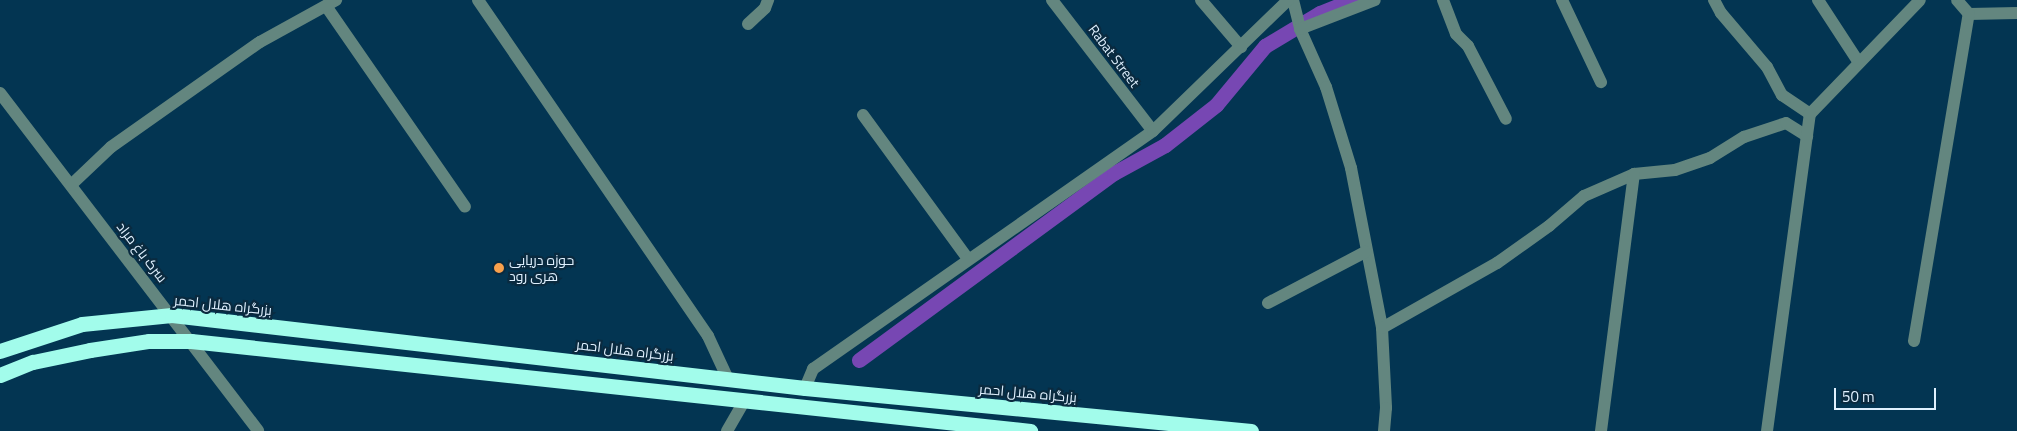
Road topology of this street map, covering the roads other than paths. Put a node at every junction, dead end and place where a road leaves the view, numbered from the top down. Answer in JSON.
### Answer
{"nodes":[{"id":1,"x":478,"y":0,"type":"edge"},
{"id":2,"x":768,"y":0,"type":"edge"},
{"id":3,"x":1052,"y":0,"type":"edge"},
{"id":4,"x":1201,"y":0,"type":"edge"},
{"id":5,"x":1288,"y":0,"type":"edge"},
{"id":6,"x":1293,"y":0,"type":"edge"},
{"id":7,"x":1375,"y":0,"type":"edge"},
{"id":8,"x":1443,"y":0,"type":"edge"},
{"id":9,"x":1562,"y":0,"type":"edge"},
{"id":10,"x":1714,"y":0,"type":"edge"},
{"id":11,"x":1818,"y":0,"type":"edge"},
{"id":12,"x":1920,"y":0,"type":"edge"},
{"id":13,"x":1957,"y":0,"type":"edge"},
{"id":14,"x":331,"y":3,"type":"edge"},
{"id":15,"x":2017,"y":13,"type":"edge"},
{"id":16,"x":1969,"y":14,"type":"junction"},
{"id":17,"x":748,"y":24,"type":"dead end"},
{"id":18,"x":1300,"y":29,"type":"junction"},
{"id":19,"x":1241,"y":47,"type":"junction"},
{"id":20,"x":1860,"y":63,"type":"junction"},
{"id":21,"x":1601,"y":82,"type":"dead end"},
{"id":22,"x":0,"y":93,"type":"edge"},
{"id":23,"x":1810,"y":114,"type":"junction"},
{"id":24,"x":863,"y":115,"type":"dead end"},
{"id":25,"x":1506,"y":120,"type":"dead end"},
{"id":26,"x":1153,"y":131,"type":"junction"},
{"id":27,"x":1807,"y":136,"type":"junction"},
{"id":28,"x":1634,"y":174,"type":"junction"},
{"id":29,"x":71,"y":185,"type":"junction"},
{"id":30,"x":465,"y":207,"type":"dead end"},
{"id":31,"x":1366,"y":252,"type":"junction"},
{"id":32,"x":968,"y":259,"type":"junction"},
{"id":33,"x":1268,"y":303,"type":"dead end"},
{"id":34,"x":172,"y":315,"type":"junction"},
{"id":35,"x":1382,"y":328,"type":"junction"},
{"id":36,"x":192,"y":341,"type":"junction"},
{"id":37,"x":1914,"y":342,"type":"dead end"},
{"id":38,"x":0,"y":351,"type":"edge"},
{"id":39,"x":0,"y":375,"type":"edge"},
{"id":40,"x":728,"y":379,"type":"junction"},
{"id":41,"x":805,"y":388,"type":"junction"},
{"id":42,"x":744,"y":401,"type":"junction"},
{"id":43,"x":1160,"y":426,"type":"edge"},
{"id":44,"x":258,"y":431,"type":"edge"},
{"id":45,"x":727,"y":431,"type":"edge"},
{"id":46,"x":1030,"y":431,"type":"edge"},
{"id":47,"x":1252,"y":431,"type":"edge"},
{"id":48,"x":1384,"y":431,"type":"edge"},
{"id":49,"x":1601,"y":431,"type":"edge"},
{"id":50,"x":1767,"y":431,"type":"edge"}],
"edges":[{"from":1,"to":40,"type":"street"},
{"from":2,"to":17,"type":"street"},
{"from":3,"to":26,"type":"street","name":"Rabat Street"},
{"from":4,"to":19,"type":"street"},
{"from":5,"to":19,"type":"street"},
{"from":6,"to":18,"type":"street"},
{"from":7,"to":18,"type":"street"},
{"from":8,"to":25,"type":"street"},
{"from":9,"to":21,"type":"street"},
{"from":10,"to":23,"type":"street"},
{"from":11,"to":20,"type":"street"},
{"from":12,"to":20,"type":"street"},
{"from":13,"to":16,"type":"street"},
{"from":14,"to":29,"type":"street"},
{"from":14,"to":30,"type":"street"},
{"from":15,"to":16,"type":"street"},
{"from":16,"to":37,"type":"street"},
{"from":18,"to":31,"type":"street"},
{"from":19,"to":26,"type":"street"},
{"from":20,"to":23,"type":"street"},
{"from":22,"to":29,"type":"street","name":"سرک باغ مراد"},
{"from":23,"to":27,"type":"street"},
{"from":24,"to":32,"type":"street"},
{"from":26,"to":32,"type":"street"},
{"from":27,"to":28,"type":"street"},
{"from":27,"to":50,"type":"street"},
{"from":28,"to":35,"type":"street"},
{"from":28,"to":49,"type":"street"},
{"from":29,"to":34,"type":"street","name":"سرک باغ مراد"},
{"from":31,"to":33,"type":"street"},
{"from":31,"to":35,"type":"street"},
{"from":32,"to":41,"type":"street"},
{"from":34,"to":36,"type":"street","name":"سرک باغ مراد"},
{"from":34,"to":38,"type":"highway","name":"بزرگراه هلال احمر"},
{"from":34,"to":40,"type":"highway","name":"بزرگراه هلال احمر"},
{"from":35,"to":48,"type":"street"},
{"from":36,"to":39,"type":"highway"},
{"from":36,"to":42,"type":"highway"},
{"from":36,"to":44,"type":"street","name":"سرک باغ مراد"},
{"from":40,"to":41,"type":"highway","name":"بزرگراه هلال احمر"},
{"from":41,"to":43,"type":"highway","name":"بزرگراه هلال احمر"},
{"from":42,"to":45,"type":"street"},
{"from":42,"to":46,"type":"highway"},
{"from":43,"to":47,"type":"highway","name":"بزرگراه هلال احمر"}]}
